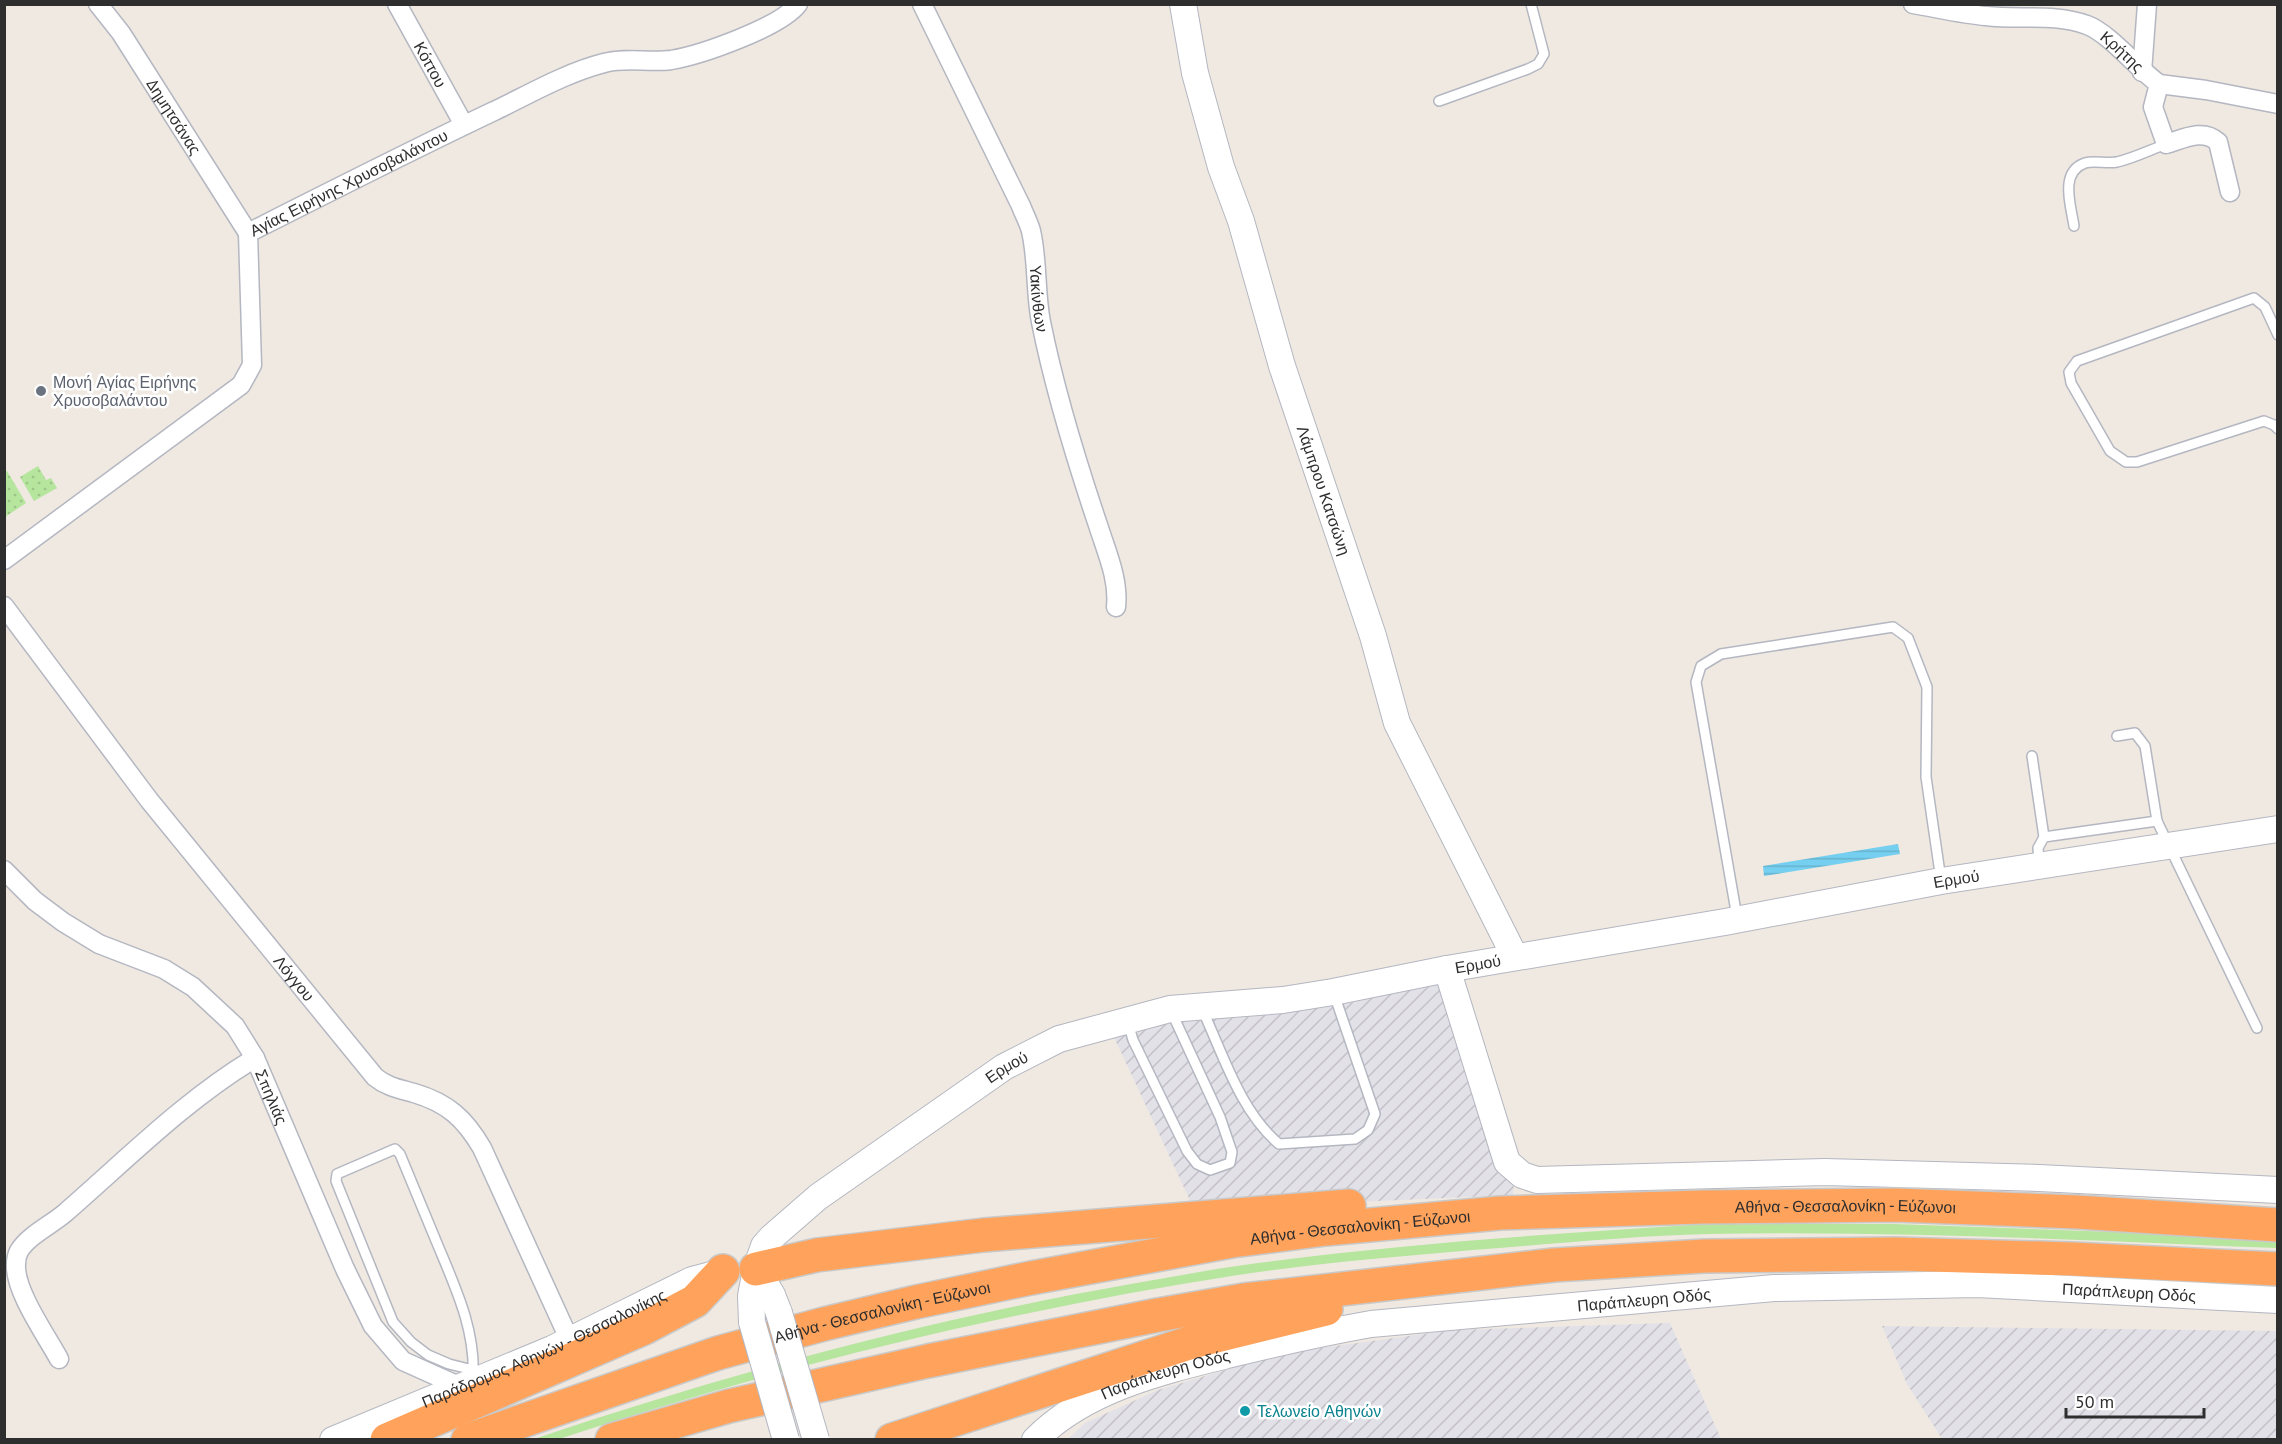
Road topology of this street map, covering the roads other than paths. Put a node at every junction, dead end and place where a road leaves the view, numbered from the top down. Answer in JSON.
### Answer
{"nodes":[{"id":1,"x":98,"y":4,"type":"edge"},
{"id":2,"x":397,"y":4,"type":"edge"},
{"id":3,"x":798,"y":4,"type":"edge"},
{"id":4,"x":922,"y":4,"type":"edge"},
{"id":5,"x":1184,"y":4,"type":"edge"},
{"id":6,"x":1531,"y":4,"type":"edge"},
{"id":7,"x":1913,"y":4,"type":"edge"},
{"id":8,"x":2147,"y":4,"type":"edge"},
{"id":9,"x":2142,"y":72,"type":"junction"},
{"id":10,"x":2158,"y":84,"type":"junction"},
{"id":11,"x":1439,"y":102,"type":"dead end"},
{"id":12,"x":2277,"y":104,"type":"edge"},
{"id":13,"x":464,"y":125,"type":"junction"},
{"id":14,"x":2166,"y":144,"type":"junction"},
{"id":15,"x":2230,"y":192,"type":"dead end"},
{"id":16,"x":2074,"y":226,"type":"dead end"},
{"id":17,"x":248,"y":233,"type":"junction"},
{"id":18,"x":2277,"y":335,"type":"edge"},
{"id":19,"x":2277,"y":429,"type":"edge"},
{"id":20,"x":4,"y":560,"type":"edge"},
{"id":21,"x":4,"y":606,"type":"edge"},
{"id":22,"x":1116,"y":607,"type":"dead end"},
{"id":23,"x":2116,"y":736,"type":"dead end"},
{"id":24,"x":2032,"y":756,"type":"dead end"},
{"id":25,"x":2157,"y":821,"type":"junction"},
{"id":26,"x":2277,"y":829,"type":"edge"},
{"id":27,"x":2044,"y":837,"type":"junction"},
{"id":28,"x":2169,"y":846,"type":"junction"},
{"id":29,"x":2040,"y":865,"type":"junction"},
{"id":30,"x":4,"y":870,"type":"edge"},
{"id":31,"x":1941,"y":881,"type":"junction"},
{"id":32,"x":1737,"y":919,"type":"junction"},
{"id":33,"x":1515,"y":957,"type":"junction"},
{"id":34,"x":1447,"y":969,"type":"junction"},
{"id":35,"x":1333,"y":992,"type":"junction"},
{"id":36,"x":1201,"y":1005,"type":"junction"},
{"id":37,"x":1170,"y":1009,"type":"junction"},
{"id":38,"x":1127,"y":1020,"type":"junction"},
{"id":39,"x":2257,"y":1028,"type":"dead end"},
{"id":40,"x":255,"y":1058,"type":"junction"},
{"id":41,"x":2277,"y":1190,"type":"edge"},
{"id":42,"x":1500,"y":1213,"type":"junction"},
{"id":43,"x":2277,"y":1225,"type":"edge"},
{"id":44,"x":756,"y":1269,"type":"junction"},
{"id":45,"x":2277,"y":1269,"type":"edge"},
{"id":46,"x":1505,"y":1270,"type":"junction"},
{"id":47,"x":723,"y":1271,"type":"junction"},
{"id":48,"x":2277,"y":1300,"type":"edge"},
{"id":49,"x":570,"y":1341,"type":"junction"},
{"id":50,"x":59,"y":1359,"type":"dead end"},
{"id":51,"x":469,"y":1380,"type":"junction"},
{"id":52,"x":333,"y":1440,"type":"edge"},
{"id":53,"x":387,"y":1440,"type":"edge"},
{"id":54,"x":468,"y":1440,"type":"edge"},
{"id":55,"x":612,"y":1440,"type":"edge"},
{"id":56,"x":786,"y":1440,"type":"edge"},
{"id":57,"x":816,"y":1440,"type":"edge"},
{"id":58,"x":892,"y":1440,"type":"edge"},
{"id":59,"x":1035,"y":1440,"type":"edge"}],
"edges":[{"from":1,"to":17,"type":"street","name":"Δημητσάνας"},
{"from":2,"to":13,"type":"street","name":"Κόττου"},
{"from":3,"to":13,"type":"street","name":"Αγίας Ειρήνης Χρυσοβαλάντου"},
{"from":4,"to":22,"type":"street","name":"Υακίνθων"},
{"from":5,"to":33,"type":"street","name":"Λάμπρου Κατσώνη"},
{"from":6,"to":11,"type":"lane"},
{"from":7,"to":9,"type":"street","name":"Κρήτης"},
{"from":8,"to":9,"type":"street"},
{"from":9,"to":10,"type":"street","name":"Κρήτης"},
{"from":10,"to":12,"type":"street"},
{"from":10,"to":14,"type":"street","name":"Κρήτης"},
{"from":13,"to":17,"type":"street","name":"Αγίας Ειρήνης Χρυσοβαλάντου"},
{"from":14,"to":15,"type":"street"},
{"from":14,"to":16,"type":"lane"},
{"from":17,"to":20,"type":"street","name":"Αγίας Ειρήνης Χρυσοβαλάντου"},
{"from":18,"to":19,"type":"lane"},
{"from":21,"to":49,"type":"street","name":"Λόγγου"},
{"from":23,"to":25,"type":"lane"},
{"from":24,"to":27,"type":"lane"},
{"from":25,"to":27,"type":"lane"},
{"from":25,"to":28,"type":"lane"},
{"from":26,"to":28,"type":"street","name":"Ερμού"},
{"from":27,"to":29,"type":"lane"},
{"from":28,"to":29,"type":"street","name":"Ερμού"},
{"from":28,"to":39,"type":"lane"},
{"from":29,"to":31,"type":"street","name":"Ερμού"},
{"from":30,"to":40,"type":"street","name":"Σπηλιάς"},
{"from":31,"to":32,"type":"street","name":"Ερμού"},
{"from":31,"to":32,"type":"lane"},
{"from":32,"to":33,"type":"street","name":"Ερμού"},
{"from":33,"to":34,"type":"street","name":"Ερμού"},
{"from":34,"to":35,"type":"street","name":"Ερμού"},
{"from":34,"to":41,"type":"street"},
{"from":35,"to":36,"type":"street","name":"Ερμού"},
{"from":35,"to":36,"type":"lane"},
{"from":36,"to":37,"type":"street","name":"Ερμού"},
{"from":37,"to":38,"type":"street","name":"Ερμού"},
{"from":37,"to":38,"type":"lane"},
{"from":38,"to":44,"type":"street","name":"Ερμού"},
{"from":40,"to":50,"type":"street"},
{"from":40,"to":51,"type":"street","name":"Σπηλιάς"},
{"from":42,"to":43,"type":"highway","name":"Αθήνα - Θεσσαλονίκη - Εύζωνοι"},
{"from":42,"to":44,"type":"highway"},
{"from":42,"to":54,"type":"highway","name":"Αθήνα - Θεσσαλονίκη - Εύζωνοι"},
{"from":44,"to":47,"type":"street","name":"Παράδρομος Αθηνών - Θεσσαλονίκης"},
{"from":44,"to":56,"type":"street","name":"Ερμού","bridge":true},
{"from":44,"to":57,"type":"street","bridge":true},
{"from":45,"to":46,"type":"highway"},
{"from":46,"to":55,"type":"highway"},
{"from":46,"to":58,"type":"highway"},
{"from":47,"to":49,"type":"street","name":"Παράδρομος Αθηνών - Θεσσαλονίκης"},
{"from":47,"to":53,"type":"highway"},
{"from":48,"to":59,"type":"street","name":"Παράπλευρη Οδός"},
{"from":49,"to":51,"type":"street","name":"Παράδρομος Αθηνών - Θεσσαλονίκης"},
{"from":51,"to":51,"type":"lane"},
{"from":51,"to":52,"type":"street","name":"Παράδρομος Αθηνών - Θεσσαλονίκης"}]}
